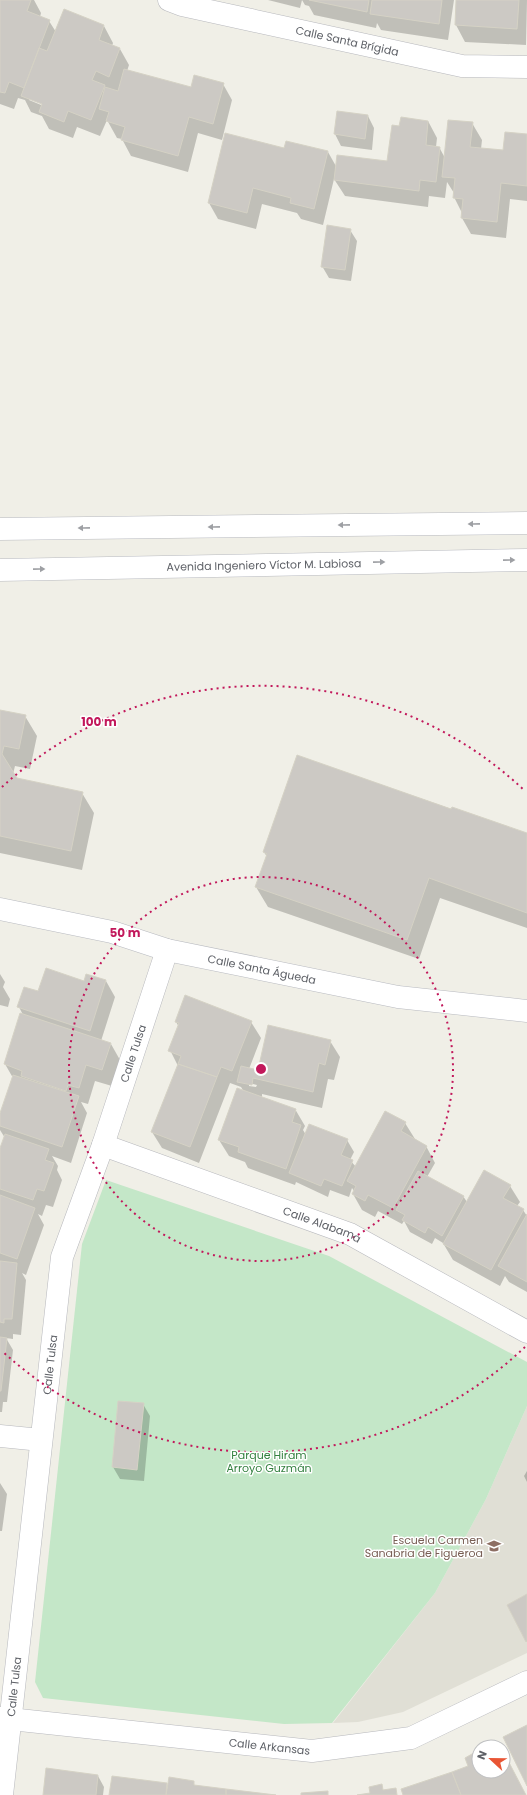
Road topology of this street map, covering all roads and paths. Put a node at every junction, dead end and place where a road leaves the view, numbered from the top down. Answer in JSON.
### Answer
{"nodes":[{"id":1,"x":170,"y":0,"type":"edge"},
{"id":2,"x":527,"y":67,"type":"edge"},
{"id":3,"x":527,"y":523,"type":"edge"},
{"id":4,"x":0,"y":529,"type":"edge"},
{"id":5,"x":527,"y":560,"type":"edge"},
{"id":6,"x":0,"y":570,"type":"edge"},
{"id":7,"x":0,"y":909,"type":"edge"},
{"id":8,"x":167,"y":950,"type":"junction"},
{"id":9,"x":527,"y":1011,"type":"edge"},
{"id":10,"x":103,"y":1145,"type":"junction"},
{"id":11,"x":527,"y":1332,"type":"edge"},
{"id":12,"x":0,"y":1436,"type":"edge"},
{"id":13,"x":41,"y":1440,"type":"junction"},
{"id":14,"x":527,"y":1682,"type":"edge"},
{"id":15,"x":5,"y":1719,"type":"edge"},
{"id":16,"x":2,"y":1795,"type":"edge"}],
"edges":[{"from":1,"to":2,"type":"street","name":"Calle Santa Brígida"},
{"from":3,"to":4,"type":"street","one_way":true},
{"from":6,"to":5,"type":"street","name":"Avenida Ingeniero Víctor M. Labiosa","one_way":true},
{"from":7,"to":8,"type":"street","name":"Calle Santa Águeda"},
{"from":8,"to":9,"type":"street","name":"Calle Santa Águeda"},
{"from":8,"to":10,"type":"street","name":"Calle Tulsa"},
{"from":10,"to":11,"type":"street","name":"Calle Alabama"},
{"from":10,"to":13,"type":"street","name":"Calle Tulsa"},
{"from":12,"to":13,"type":"street"},
{"from":13,"to":15,"type":"street","name":"Calle Tulsa"},
{"from":14,"to":15,"type":"street","name":"Calle Arkansas"},
{"from":15,"to":16,"type":"street","name":"Calle Tulsa"}]}
